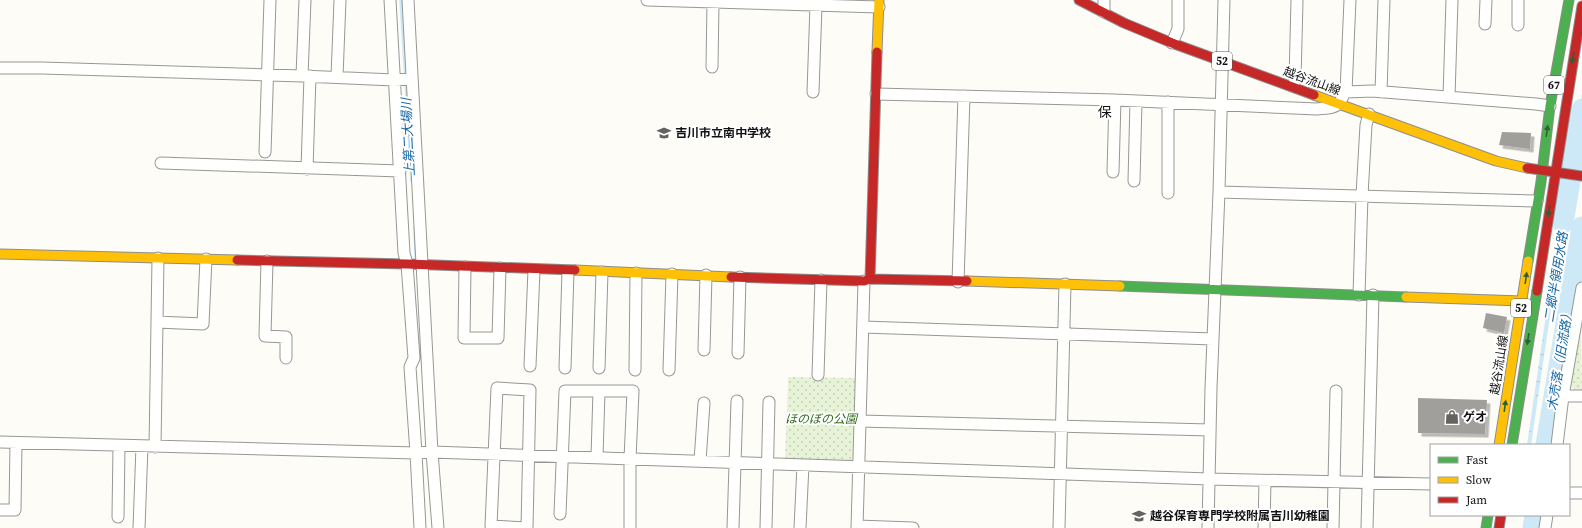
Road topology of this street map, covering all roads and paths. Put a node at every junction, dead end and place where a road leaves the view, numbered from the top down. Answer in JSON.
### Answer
{"nodes":[{"id":1,"x":270,"y":0,"type":"edge"},
{"id":2,"x":305,"y":0,"type":"edge"},
{"id":3,"x":340,"y":0,"type":"edge"},
{"id":4,"x":390,"y":0,"type":"edge"},
{"id":5,"x":408,"y":0,"type":"edge"},
{"id":6,"x":647,"y":0,"type":"edge"},
{"id":7,"x":1079,"y":0,"type":"edge"},
{"id":8,"x":1104,"y":0,"type":"edge"},
{"id":9,"x":1178,"y":0,"type":"edge"},
{"id":10,"x":1224,"y":0,"type":"edge"},
{"id":11,"x":1297,"y":0,"type":"edge"},
{"id":12,"x":1350,"y":0,"type":"edge"},
{"id":13,"x":1384,"y":0,"type":"edge"},
{"id":14,"x":1452,"y":0,"type":"edge"},
{"id":15,"x":1486,"y":0,"type":"edge"},
{"id":16,"x":1518,"y":0,"type":"edge"},
{"id":17,"x":1569,"y":0,"type":"edge"},
{"id":18,"x":713,"y":2,"type":"junction"},
{"id":19,"x":879,"y":3,"type":"edge"},
{"id":20,"x":816,"y":5,"type":"junction"},
{"id":21,"x":1582,"y":6,"type":"edge"},
{"id":22,"x":1104,"y":12,"type":"junction"},
{"id":23,"x":1485,"y":24,"type":"dead end"},
{"id":24,"x":1518,"y":25,"type":"dead end"},
{"id":25,"x":1172,"y":43,"type":"junction"},
{"id":26,"x":1222,"y":61,"type":"junction"},
{"id":27,"x":0,"y":68,"type":"edge"},
{"id":28,"x":712,"y":68,"type":"dead end"},
{"id":29,"x":268,"y":75,"type":"junction"},
{"id":30,"x":306,"y":76,"type":"junction"},
{"id":31,"x":337,"y":77,"type":"junction"},
{"id":32,"x":412,"y":79,"type":"junction"},
{"id":33,"x":394,"y":80,"type":"junction"},
{"id":34,"x":1293,"y":86,"type":"junction"},
{"id":35,"x":813,"y":92,"type":"dead end"},
{"id":36,"x":1346,"y":92,"type":"junction"},
{"id":37,"x":1380,"y":92,"type":"junction"},
{"id":38,"x":876,"y":94,"type":"junction"},
{"id":39,"x":964,"y":96,"type":"junction"},
{"id":40,"x":1449,"y":98,"type":"junction"},
{"id":41,"x":1115,"y":100,"type":"junction"},
{"id":42,"x":1136,"y":101,"type":"junction"},
{"id":43,"x":1168,"y":102,"type":"junction"},
{"id":44,"x":1340,"y":103,"type":"junction"},
{"id":45,"x":1222,"y":105,"type":"junction"},
{"id":46,"x":1550,"y":106,"type":"junction"},
{"id":47,"x":1369,"y":114,"type":"junction"},
{"id":48,"x":265,"y":152,"type":"dead end"},
{"id":49,"x":161,"y":163,"type":"dead end"},
{"id":50,"x":307,"y":169,"type":"junction"},
{"id":51,"x":1542,"y":170,"type":"junction"},
{"id":52,"x":400,"y":171,"type":"junction"},
{"id":53,"x":1113,"y":172,"type":"dead end"},
{"id":54,"x":1555,"y":172,"type":"junction"},
{"id":55,"x":1582,"y":176,"type":"edge"},
{"id":56,"x":1134,"y":181,"type":"dead end"},
{"id":57,"x":1219,"y":192,"type":"junction"},
{"id":58,"x":1168,"y":193,"type":"dead end"},
{"id":59,"x":1362,"y":195,"type":"junction"},
{"id":60,"x":1537,"y":201,"type":"junction"},
{"id":61,"x":0,"y":254,"type":"edge"},
{"id":62,"x":158,"y":258,"type":"junction"},
{"id":63,"x":206,"y":259,"type":"junction"},
{"id":64,"x":267,"y":261,"type":"junction"},
{"id":65,"x":414,"y":265,"type":"junction"},
{"id":66,"x":465,"y":267,"type":"junction"},
{"id":67,"x":500,"y":268,"type":"junction"},
{"id":68,"x":534,"y":270,"type":"junction"},
{"id":69,"x":568,"y":271,"type":"junction"},
{"id":70,"x":602,"y":272,"type":"junction"},
{"id":71,"x":636,"y":273,"type":"junction"},
{"id":72,"x":672,"y":274,"type":"junction"},
{"id":73,"x":706,"y":275,"type":"junction"},
{"id":74,"x":740,"y":277,"type":"junction"},
{"id":75,"x":821,"y":280,"type":"junction"},
{"id":76,"x":867,"y":280,"type":"junction"},
{"id":77,"x":958,"y":282,"type":"junction"},
{"id":78,"x":1065,"y":284,"type":"junction"},
{"id":79,"x":1582,"y":288,"type":"edge"},
{"id":80,"x":1215,"y":290,"type":"junction"},
{"id":81,"x":1359,"y":295,"type":"junction"},
{"id":82,"x":1373,"y":295,"type":"junction"},
{"id":83,"x":1522,"y":301,"type":"junction"},
{"id":84,"x":1580,"y":313,"type":"edge"},
{"id":85,"x":157,"y":322,"type":"junction"},
{"id":86,"x":863,"y":327,"type":"junction"},
{"id":87,"x":1063,"y":333,"type":"junction"},
{"id":88,"x":1213,"y":338,"type":"junction"},
{"id":89,"x":704,"y":350,"type":"dead end"},
{"id":90,"x":738,"y":353,"type":"dead end"},
{"id":91,"x":286,"y":358,"type":"dead end"},
{"id":92,"x":530,"y":366,"type":"dead end"},
{"id":93,"x":565,"y":368,"type":"dead end"},
{"id":94,"x":599,"y":368,"type":"dead end"},
{"id":95,"x":634,"y":370,"type":"dead end"},
{"id":96,"x":669,"y":370,"type":"dead end"},
{"id":97,"x":818,"y":375,"type":"dead end"},
{"id":98,"x":599,"y":391,"type":"junction"},
{"id":99,"x":1336,"y":391,"type":"dead end"},
{"id":100,"x":1564,"y":396,"type":"junction"},
{"id":101,"x":1582,"y":396,"type":"edge"},
{"id":102,"x":737,"y":401,"type":"dead end"},
{"id":103,"x":770,"y":402,"type":"dead end"},
{"id":104,"x":704,"y":403,"type":"dead end"},
{"id":105,"x":860,"y":421,"type":"junction"},
{"id":106,"x":1062,"y":427,"type":"junction"},
{"id":107,"x":1210,"y":430,"type":"junction"},
{"id":108,"x":0,"y":442,"type":"edge"},
{"id":109,"x":16,"y":443,"type":"junction"},
{"id":110,"x":1499,"y":444,"type":"edge"},
{"id":111,"x":1512,"y":444,"type":"edge"},
{"id":112,"x":1557,"y":444,"type":"edge"},
{"id":113,"x":119,"y":446,"type":"junction"},
{"id":114,"x":142,"y":446,"type":"junction"},
{"id":115,"x":155,"y":447,"type":"junction"},
{"id":116,"x":424,"y":453,"type":"junction"},
{"id":117,"x":494,"y":455,"type":"junction"},
{"id":118,"x":529,"y":456,"type":"junction"},
{"id":119,"x":563,"y":457,"type":"junction"},
{"id":120,"x":597,"y":458,"type":"junction"},
{"id":121,"x":630,"y":459,"type":"junction"},
{"id":122,"x":700,"y":461,"type":"junction"},
{"id":123,"x":735,"y":462,"type":"junction"},
{"id":124,"x":768,"y":464,"type":"junction"},
{"id":125,"x":803,"y":465,"type":"junction"},
{"id":126,"x":858,"y":467,"type":"junction"},
{"id":127,"x":1061,"y":474,"type":"junction"},
{"id":128,"x":1209,"y":479,"type":"junction"},
{"id":129,"x":1265,"y":481,"type":"junction"},
{"id":130,"x":1334,"y":482,"type":"junction"},
{"id":131,"x":1368,"y":482,"type":"junction"},
{"id":132,"x":1430,"y":484,"type":"edge"},
{"id":133,"x":1570,"y":493,"type":"edge"},
{"id":134,"x":1582,"y":494,"type":"edge"},
{"id":135,"x":0,"y":510,"type":"edge"},
{"id":136,"x":560,"y":514,"type":"dead end"},
{"id":137,"x":1488,"y":516,"type":"edge"},
{"id":138,"x":1501,"y":516,"type":"edge"},
{"id":139,"x":1547,"y":516,"type":"edge"},
{"id":140,"x":118,"y":517,"type":"dead end"},
{"id":141,"x":857,"y":527,"type":"edge"},
{"id":142,"x":139,"y":528,"type":"edge"},
{"id":143,"x":420,"y":528,"type":"edge"},
{"id":144,"x":438,"y":528,"type":"edge"},
{"id":145,"x":630,"y":528,"type":"edge"},
{"id":146,"x":733,"y":528,"type":"edge"},
{"id":147,"x":766,"y":528,"type":"edge"},
{"id":148,"x":800,"y":528,"type":"edge"},
{"id":149,"x":913,"y":528,"type":"edge"},
{"id":150,"x":1059,"y":528,"type":"edge"},
{"id":151,"x":1208,"y":528,"type":"edge"},
{"id":152,"x":1264,"y":528,"type":"edge"},
{"id":153,"x":1333,"y":528,"type":"edge"},
{"id":154,"x":1367,"y":528,"type":"edge"},
{"id":155,"x":1486,"y":528,"type":"edge"},
{"id":156,"x":1499,"y":528,"type":"edge"},
{"id":157,"x":1545,"y":528,"type":"edge"}],
"edges":[{"from":1,"to":29,"type":"street"},
{"from":2,"to":30,"type":"street"},
{"from":3,"to":31,"type":"street"},
{"from":4,"to":33,"type":"street"},
{"from":5,"to":32,"type":"street"},
{"from":6,"to":18,"type":"street"},
{"from":7,"to":22,"type":"street","name":"越谷流山線","number":"52"},
{"from":8,"to":22,"type":"street"},
{"from":9,"to":25,"type":"street"},
{"from":10,"to":26,"type":"street"},
{"from":11,"to":34,"type":"street"},
{"from":12,"to":36,"type":"street"},
{"from":13,"to":37,"type":"street"},
{"from":14,"to":40,"type":"street"},
{"from":15,"to":23,"type":"street"},
{"from":16,"to":24,"type":"street"},
{"from":17,"to":46,"type":"street","number":"67"},
{"from":18,"to":20,"type":"street"},
{"from":18,"to":28,"type":"street"},
{"from":19,"to":20,"type":"street"},
{"from":19,"to":38,"type":"street"},
{"from":20,"to":35,"type":"street"},
{"from":21,"to":54,"type":"street","number":"67","one_way":true},
{"from":22,"to":25,"type":"street","name":"越谷流山線","number":"52"},
{"from":25,"to":26,"type":"street","name":"越谷流山線","number":"52"},
{"from":26,"to":34,"type":"street","name":"越谷流山線","number":"52"},
{"from":26,"to":45,"type":"street"},
{"from":27,"to":29,"type":"street"},
{"from":29,"to":30,"type":"street"},
{"from":29,"to":48,"type":"street"},
{"from":30,"to":31,"type":"street"},
{"from":30,"to":50,"type":"street"},
{"from":31,"to":33,"type":"street"},
{"from":32,"to":33,"type":"street"},
{"from":32,"to":65,"type":"street"},
{"from":33,"to":52,"type":"street"},
{"from":34,"to":44,"type":"street","name":"越谷流山線","number":"52"},
{"from":36,"to":37,"type":"street"},
{"from":36,"to":44,"type":"street"},
{"from":37,"to":40,"type":"street"},
{"from":38,"to":39,"type":"street"},
{"from":38,"to":76,"type":"street"},
{"from":39,"to":41,"type":"street"},
{"from":39,"to":77,"type":"street"},
{"from":40,"to":46,"type":"street"},
{"from":41,"to":42,"type":"street"},
{"from":41,"to":53,"type":"street"},
{"from":42,"to":43,"type":"street"},
{"from":42,"to":56,"type":"street"},
{"from":43,"to":45,"type":"street"},
{"from":43,"to":58,"type":"street"},
{"from":44,"to":45,"type":"street"},
{"from":44,"to":47,"type":"street","name":"越谷流山線","number":"52"},
{"from":45,"to":57,"type":"street"},
{"from":51,"to":46,"type":"street","number":"67","one_way":true},
{"from":47,"to":51,"type":"street","name":"越谷流山線","number":"52"},
{"from":47,"to":59,"type":"street"},
{"from":49,"to":50,"type":"street"},
{"from":50,"to":52,"type":"street"},
{"from":51,"to":54,"type":"street","name":"越谷流山線","number":"52"},
{"from":51,"to":60,"type":"street","name":"越谷流山線","number":"52"},
{"from":52,"to":65,"type":"street"},
{"from":54,"to":55,"type":"street","name":"越谷流山線","number":"52"},
{"from":54,"to":111,"type":"street","name":"越谷流山線","number":"52","one_way":true},
{"from":57,"to":59,"type":"street"},
{"from":57,"to":80,"type":"street"},
{"from":59,"to":60,"type":"street"},
{"from":59,"to":81,"type":"street"},
{"from":83,"to":60,"type":"street","name":"越谷流山線","number":"52","one_way":true},
{"from":61,"to":62,"type":"street"},
{"from":62,"to":63,"type":"street"},
{"from":62,"to":85,"type":"street"},
{"from":63,"to":64,"type":"street"},
{"from":63,"to":85,"type":"street"},
{"from":64,"to":65,"type":"street"},
{"from":64,"to":91,"type":"street"},
{"from":65,"to":66,"type":"street"},
{"from":65,"to":116,"type":"street"},
{"from":65,"to":116,"type":"street"},
{"from":66,"to":67,"type":"street"},
{"from":66,"to":67,"type":"street"},
{"from":67,"to":68,"type":"street"},
{"from":68,"to":69,"type":"street"},
{"from":68,"to":92,"type":"street"},
{"from":69,"to":70,"type":"street"},
{"from":69,"to":93,"type":"street"},
{"from":70,"to":71,"type":"street"},
{"from":70,"to":94,"type":"street"},
{"from":71,"to":72,"type":"street"},
{"from":71,"to":95,"type":"street"},
{"from":72,"to":73,"type":"street"},
{"from":72,"to":96,"type":"street"},
{"from":73,"to":74,"type":"street"},
{"from":73,"to":89,"type":"street"},
{"from":74,"to":75,"type":"street"},
{"from":74,"to":90,"type":"street"},
{"from":75,"to":76,"type":"street"},
{"from":75,"to":97,"type":"street"},
{"from":76,"to":77,"type":"street"},
{"from":76,"to":86,"type":"street"},
{"from":77,"to":78,"type":"street"},
{"from":78,"to":80,"type":"street"},
{"from":78,"to":87,"type":"street"},
{"from":79,"to":84,"type":"street"},
{"from":80,"to":81,"type":"street"},
{"from":80,"to":88,"type":"street"},
{"from":81,"to":82,"type":"street"},
{"from":82,"to":83,"type":"street"},
{"from":82,"to":131,"type":"street"},
{"from":110,"to":83,"type":"street","name":"越谷流山線","number":"52","one_way":true},
{"from":84,"to":100,"type":"street"},
{"from":85,"to":115,"type":"street"},
{"from":86,"to":87,"type":"street"},
{"from":86,"to":105,"type":"street"},
{"from":87,"to":88,"type":"street"},
{"from":87,"to":106,"type":"street"},
{"from":88,"to":107,"type":"street"},
{"from":98,"to":119,"type":"street"},
{"from":98,"to":120,"type":"street"},
{"from":98,"to":121,"type":"street"},
{"from":99,"to":130,"type":"street"},
{"from":100,"to":101,"type":"street"},
{"from":100,"to":112,"type":"street"},
{"from":102,"to":123,"type":"street"},
{"from":103,"to":124,"type":"street"},
{"from":104,"to":122,"type":"street"},
{"from":105,"to":106,"type":"street"},
{"from":105,"to":126,"type":"street"},
{"from":106,"to":107,"type":"street"},
{"from":106,"to":127,"type":"street"},
{"from":107,"to":128,"type":"street"},
{"from":108,"to":109,"type":"street"},
{"from":109,"to":113,"type":"street"},
{"from":109,"to":135,"type":"street"},
{"from":113,"to":114,"type":"street"},
{"from":113,"to":140,"type":"street"},
{"from":114,"to":115,"type":"street"},
{"from":114,"to":142,"type":"street"},
{"from":115,"to":116,"type":"street"},
{"from":116,"to":117,"type":"street"},
{"from":116,"to":143,"type":"street"},
{"from":116,"to":144,"type":"street"},
{"from":117,"to":118,"type":"street"},
{"from":117,"to":118,"type":"street"},
{"from":117,"to":118,"type":"street"},
{"from":118,"to":119,"type":"street"},
{"from":119,"to":120,"type":"street"},
{"from":119,"to":136,"type":"street"},
{"from":120,"to":121,"type":"street"},
{"from":121,"to":122,"type":"street"},
{"from":121,"to":145,"type":"street"},
{"from":122,"to":123,"type":"street"},
{"from":123,"to":124,"type":"street"},
{"from":123,"to":146,"type":"street"},
{"from":124,"to":125,"type":"street"},
{"from":124,"to":147,"type":"street"},
{"from":125,"to":126,"type":"street"},
{"from":125,"to":148,"type":"street"},
{"from":126,"to":127,"type":"street"},
{"from":126,"to":141,"type":"street"},
{"from":127,"to":128,"type":"street"},
{"from":127,"to":150,"type":"street"},
{"from":128,"to":129,"type":"street"},
{"from":128,"to":151,"type":"street"},
{"from":129,"to":130,"type":"street"},
{"from":129,"to":152,"type":"street"},
{"from":130,"to":131,"type":"street"},
{"from":130,"to":153,"type":"street"},
{"from":131,"to":132,"type":"street"},
{"from":131,"to":154,"type":"street"},
{"from":133,"to":134,"type":"street"},
{"from":137,"to":155,"type":"street"},
{"from":138,"to":156,"type":"street"},
{"from":139,"to":157,"type":"street"},
{"from":141,"to":149,"type":"street"}]}
